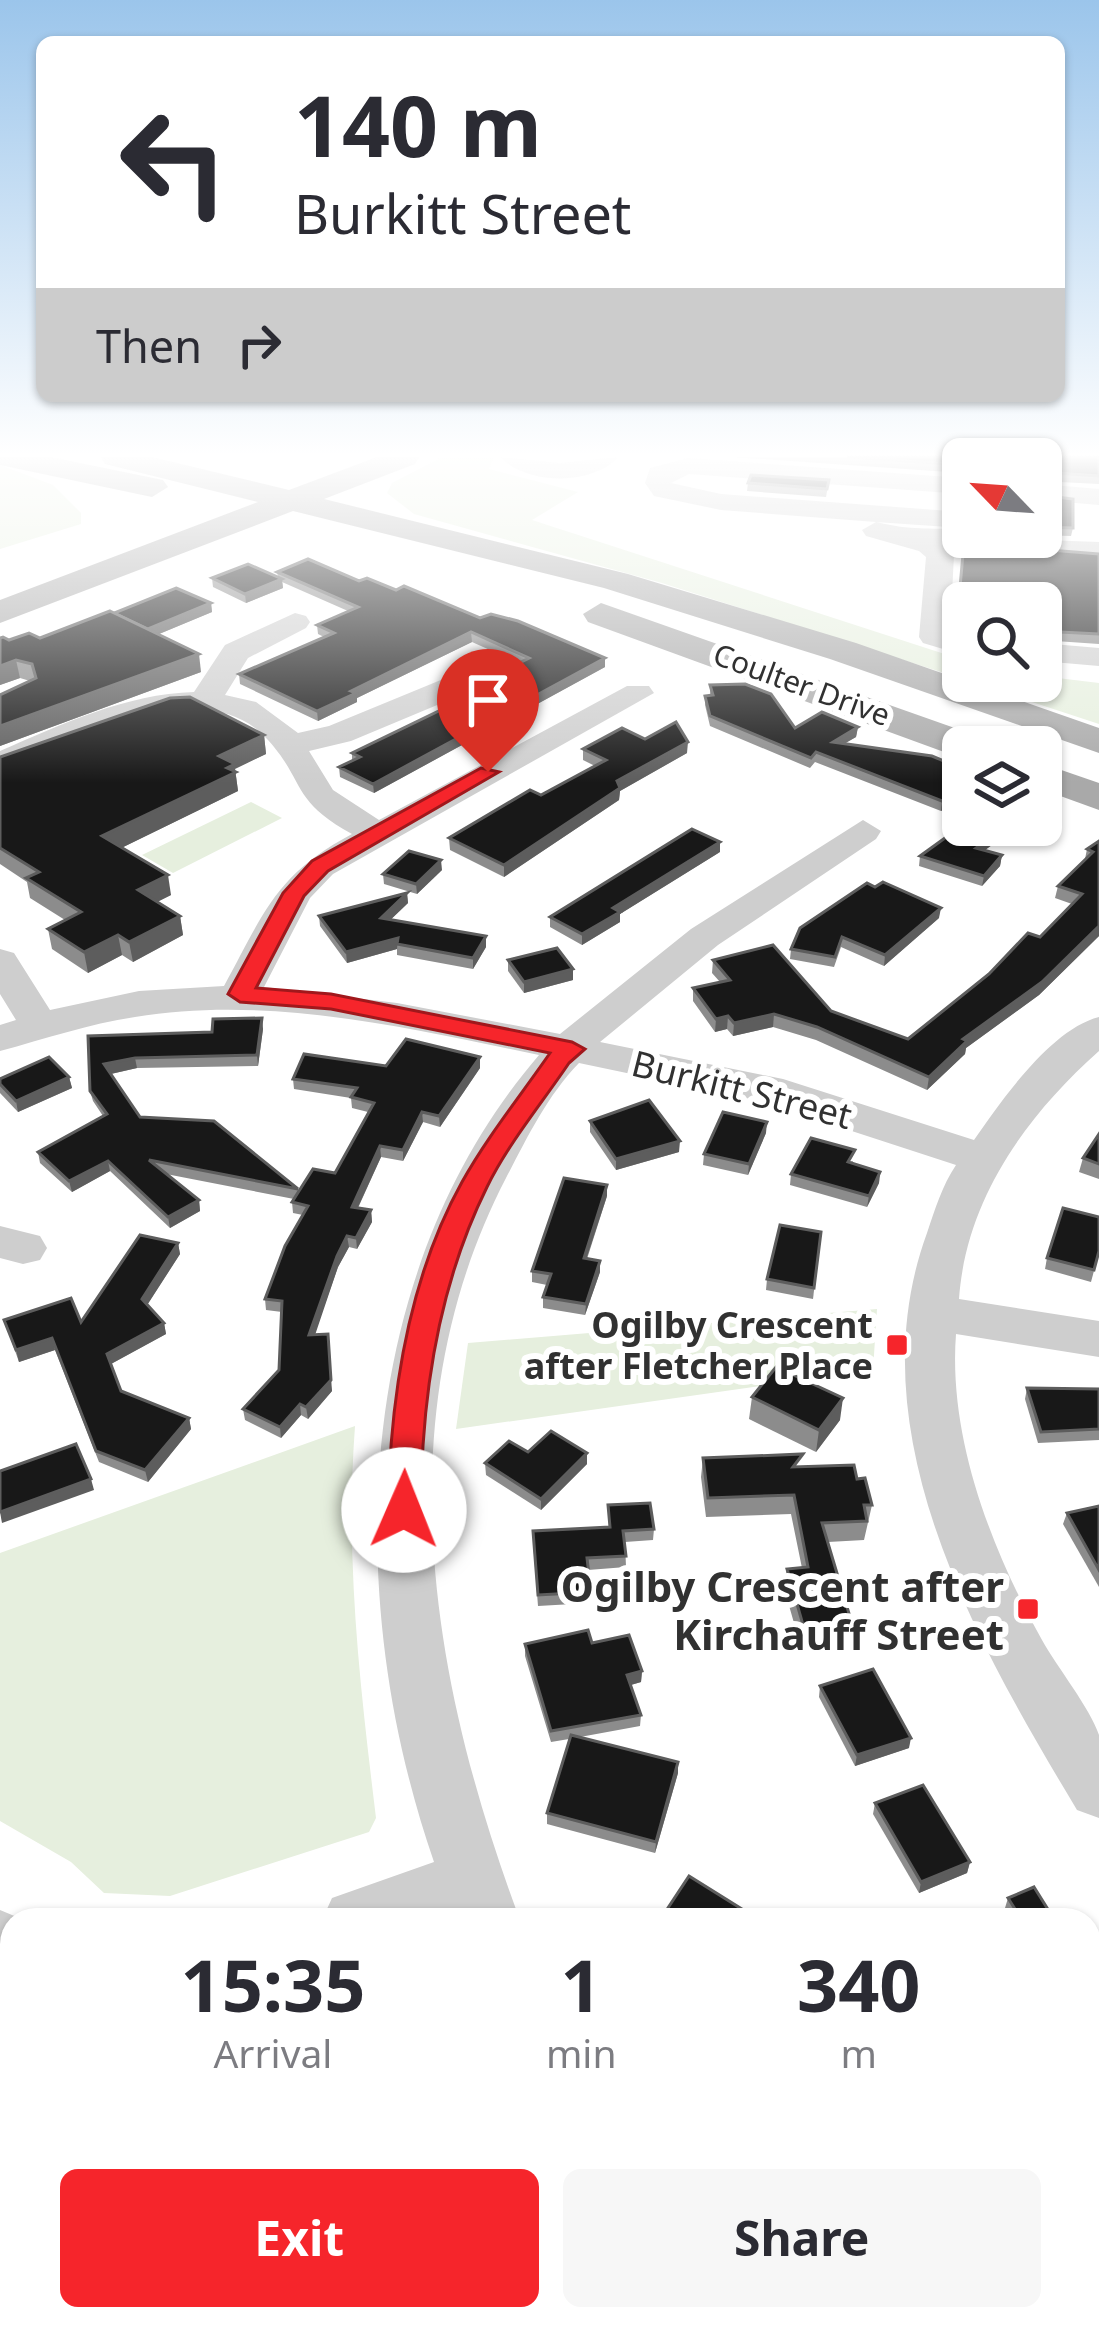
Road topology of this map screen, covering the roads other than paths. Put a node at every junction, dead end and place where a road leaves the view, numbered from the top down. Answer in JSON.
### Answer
{"nodes":[{"id":1,"x":51,"y":566,"type":"edge"},
{"id":2,"x":118,"y":566,"type":"edge"},
{"id":3,"x":131,"y":566,"type":"edge"},
{"id":4,"x":482,"y":566,"type":"edge"},
{"id":5,"x":512,"y":566,"type":"edge"},
{"id":6,"x":939,"y":566,"type":"edge"},
{"id":7,"x":102,"y":573,"type":"junction"},
{"id":8,"x":15,"y":579,"type":"edge"},
{"id":9,"x":0,"y":612,"type":"edge"},
{"id":10,"x":295,"y":622,"type":"dead end"},
{"id":11,"x":942,"y":639,"type":"edge"},
{"id":12,"x":1062,"y":654,"type":"edge"},
{"id":13,"x":1099,"y":658,"type":"edge"},
{"id":14,"x":498,"y":668,"type":"edge"},
{"id":15,"x":638,"y":693,"type":"dead end"},
{"id":16,"x":203,"y":704,"type":"junction"},
{"id":17,"x":942,"y":737,"type":"edge"},
{"id":18,"x":1099,"y":741,"type":"edge"},
{"id":19,"x":289,"y":745,"type":"junction"},
{"id":20,"x":0,"y":764,"type":"edge"},
{"id":21,"x":1062,"y":783,"type":"edge"},
{"id":22,"x":1099,"y":797,"type":"edge"},
{"id":23,"x":863,"y":831,"type":"dead end"},
{"id":24,"x":375,"y":832,"type":"junction"},
{"id":25,"x":0,"y":962,"type":"edge"},
{"id":26,"x":240,"y":994,"type":"junction"},
{"id":27,"x":1099,"y":1029,"type":"edge"},
{"id":28,"x":20,"y":1031,"type":"edge"},
{"id":29,"x":572,"y":1049,"type":"junction"},
{"id":30,"x":984,"y":1159,"type":"junction"},
{"id":31,"x":933,"y":1313,"type":"junction"},
{"id":32,"x":1099,"y":1339,"type":"edge"},
{"id":33,"x":1099,"y":1790,"type":"edge"},
{"id":34,"x":479,"y":1900,"type":"edge"},
{"id":35,"x":429,"y":1908,"type":"edge"}],
"edges":[{"from":1,"to":8,"type":"main road"},
{"from":2,"to":7,"type":"main road"},
{"from":3,"to":7,"type":"main road"},
{"from":4,"to":17,"type":"main road","name":"Coulter Drive"},
{"from":5,"to":18,"type":"main road","name":"Coulter Drive"},
{"from":6,"to":11,"type":"street"},
{"from":7,"to":9,"type":"main road"},
{"from":10,"to":16,"type":"street"},
{"from":12,"to":13,"type":"street"},
{"from":14,"to":19,"type":"street"},
{"from":15,"to":24,"type":"street"},
{"from":16,"to":19,"type":"street"},
{"from":16,"to":20,"type":"street"},
{"from":19,"to":24,"type":"street"},
{"from":21,"to":22,"type":"main road"},
{"from":23,"to":29,"type":"street"},
{"from":24,"to":26,"type":"street"},
{"from":25,"to":28,"type":"street"},
{"from":26,"to":28,"type":"street","name":"Burkitt Street"},
{"from":26,"to":29,"type":"street","name":"Burkitt Street"},
{"from":27,"to":30,"type":"street"},
{"from":29,"to":30,"type":"street","name":"Burkitt Street"},
{"from":29,"to":34,"type":"street"},
{"from":30,"to":31,"type":"street"},
{"from":31,"to":32,"type":"street"},
{"from":31,"to":33,"type":"street"},
{"from":34,"to":35,"type":"street"}]}
